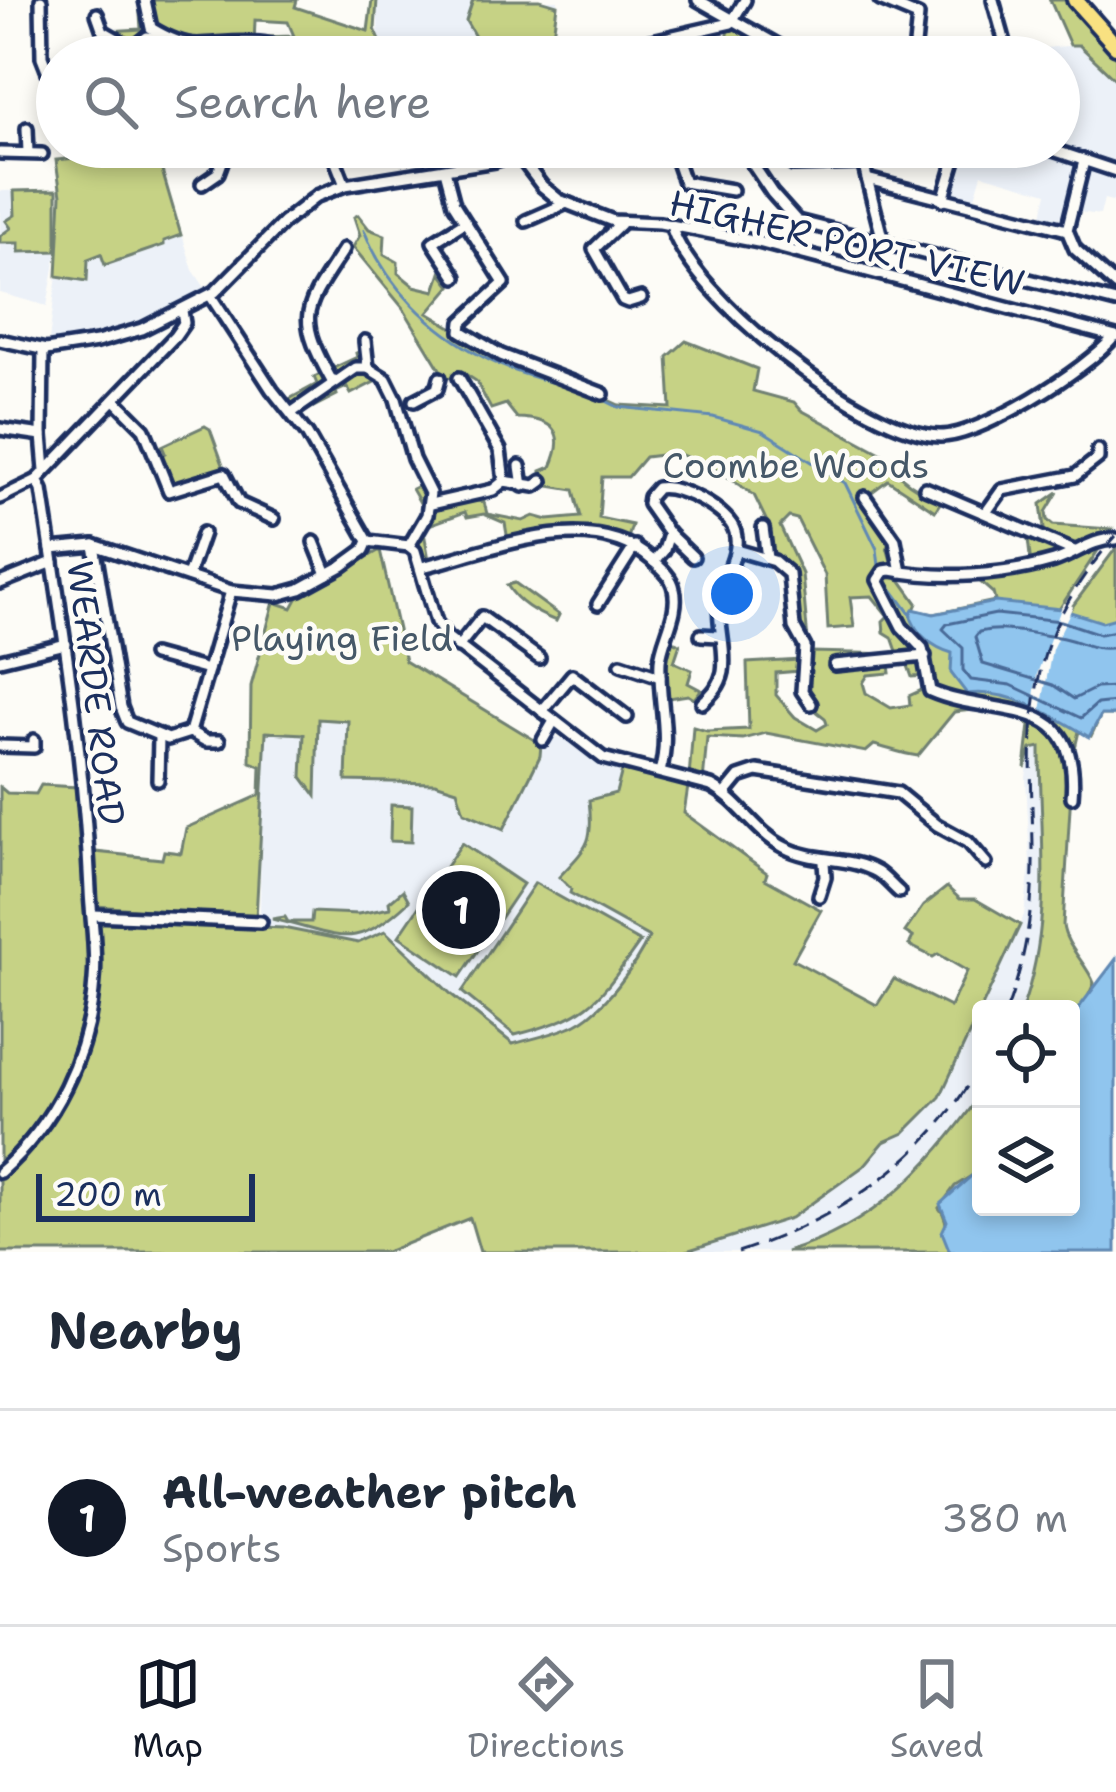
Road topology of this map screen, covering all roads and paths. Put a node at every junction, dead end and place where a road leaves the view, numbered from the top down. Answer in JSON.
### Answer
{"nodes":[{"id":1,"x":41,"y":0,"type":"edge"},
{"id":2,"x":146,"y":0,"type":"edge"},
{"id":3,"x":698,"y":0,"type":"edge"},
{"id":4,"x":745,"y":0,"type":"edge"},
{"id":5,"x":875,"y":0,"type":"edge"},
{"id":6,"x":993,"y":0,"type":"edge"},
{"id":7,"x":1075,"y":0,"type":"edge"},
{"id":8,"x":97,"y":14,"type":"dead end"},
{"id":9,"x":734,"y":21,"type":"junction"},
{"id":10,"x":42,"y":36,"type":"edge"},
{"id":11,"x":104,"y":36,"type":"edge"},
{"id":12,"x":173,"y":36,"type":"edge"},
{"id":13,"x":671,"y":36,"type":"edge"},
{"id":14,"x":761,"y":36,"type":"edge"},
{"id":15,"x":916,"y":36,"type":"edge"},
{"id":16,"x":1003,"y":36,"type":"edge"},
{"id":17,"x":1116,"y":46,"type":"edge"},
{"id":18,"x":27,"y":128,"type":"dead end"},
{"id":19,"x":0,"y":153,"type":"edge"},
{"id":20,"x":28,"y":153,"type":"junction"},
{"id":21,"x":36,"y":154,"type":"edge"},
{"id":22,"x":1080,"y":159,"type":"edge"},
{"id":23,"x":1084,"y":160,"type":"junction"},
{"id":24,"x":219,"y":168,"type":"edge"},
{"id":25,"x":338,"y":168,"type":"edge"},
{"id":26,"x":452,"y":168,"type":"edge"},
{"id":27,"x":526,"y":168,"type":"edge"},
{"id":28,"x":679,"y":168,"type":"edge"},
{"id":29,"x":755,"y":168,"type":"edge"},
{"id":30,"x":864,"y":168,"type":"edge"},
{"id":31,"x":953,"y":168,"type":"edge"},
{"id":32,"x":445,"y":170,"type":"junction"},
{"id":33,"x":1116,"y":170,"type":"edge"},
{"id":34,"x":867,"y":179,"type":"junction"},
{"id":35,"x":202,"y":184,"type":"dead end"},
{"id":36,"x":345,"y":185,"type":"junction"},
{"id":37,"x":732,"y":190,"type":"dead end"},
{"id":38,"x":943,"y":200,"type":"junction"},
{"id":39,"x":567,"y":203,"type":"junction"},
{"id":40,"x":526,"y":221,"type":"dead end"},
{"id":41,"x":465,"y":222,"type":"junction"},
{"id":42,"x":620,"y":224,"type":"junction"},
{"id":43,"x":671,"y":226,"type":"junction"},
{"id":44,"x":1067,"y":230,"type":"junction"},
{"id":45,"x":883,"y":241,"type":"junction"},
{"id":46,"x":344,"y":249,"type":"dead end"},
{"id":47,"x":456,"y":277,"type":"dead end"},
{"id":48,"x":1116,"y":286,"type":"edge"},
{"id":49,"x":210,"y":295,"type":"junction"},
{"id":50,"x":641,"y":298,"type":"dead end"},
{"id":51,"x":1116,"y":302,"type":"edge"},
{"id":52,"x":182,"y":311,"type":"junction"},
{"id":53,"x":1115,"y":337,"type":"edge"},
{"id":54,"x":0,"y":340,"type":"edge"},
{"id":55,"x":364,"y":341,"type":"dead end"},
{"id":56,"x":43,"y":350,"type":"junction"},
{"id":57,"x":368,"y":368,"type":"junction"},
{"id":58,"x":459,"y":378,"type":"dead end"},
{"id":59,"x":440,"y":379,"type":"dead end"},
{"id":60,"x":333,"y":383,"type":"junction"},
{"id":61,"x":599,"y":394,"type":"dead end"},
{"id":62,"x":115,"y":400,"type":"junction"},
{"id":63,"x":414,"y":401,"type":"dead end"},
{"id":64,"x":290,"y":412,"type":"junction"},
{"id":65,"x":0,"y":429,"type":"edge"},
{"id":66,"x":41,"y":435,"type":"junction"},
{"id":67,"x":1098,"y":450,"type":"dead end"},
{"id":68,"x":520,"y":466,"type":"dead end"},
{"id":69,"x":41,"y":475,"type":"junction"},
{"id":70,"x":504,"y":481,"type":"junction"},
{"id":71,"x":542,"y":481,"type":"dead end"},
{"id":72,"x":524,"y":485,"type":"junction"},
{"id":73,"x":925,"y":488,"type":"dead end"},
{"id":74,"x":865,"y":496,"type":"dead end"},
{"id":75,"x":0,"y":499,"type":"edge"},
{"id":76,"x":431,"y":504,"type":"junction"},
{"id":77,"x":988,"y":512,"type":"junction"},
{"id":78,"x":274,"y":519,"type":"dead end"},
{"id":79,"x":763,"y":528,"type":"dead end"},
{"id":80,"x":202,"y":532,"type":"dead end"},
{"id":81,"x":669,"y":534,"type":"junction"},
{"id":82,"x":1116,"y":539,"type":"edge"},
{"id":83,"x":368,"y":541,"type":"junction"},
{"id":84,"x":314,"y":542,"type":"dead end"},
{"id":85,"x":94,"y":545,"type":"junction"},
{"id":86,"x":409,"y":546,"type":"junction"},
{"id":87,"x":634,"y":546,"type":"junction"},
{"id":88,"x":736,"y":550,"type":"junction"},
{"id":89,"x":1074,"y":551,"type":"junction"},
{"id":90,"x":52,"y":555,"type":"junction"},
{"id":91,"x":693,"y":556,"type":"dead end"},
{"id":92,"x":767,"y":558,"type":"junction"},
{"id":93,"x":654,"y":562,"type":"junction"},
{"id":94,"x":422,"y":567,"type":"junction"},
{"id":95,"x":901,"y":572,"type":"junction"},
{"id":96,"x":327,"y":574,"type":"junction"},
{"id":97,"x":188,"y":576,"type":"junction"},
{"id":98,"x":0,"y":583,"type":"edge"},
{"id":99,"x":231,"y":591,"type":"junction"},
{"id":100,"x":598,"y":604,"type":"dead end"},
{"id":101,"x":778,"y":625,"type":"dead end"},
{"id":102,"x":794,"y":627,"type":"junction"},
{"id":103,"x":701,"y":635,"type":"dead end"},
{"id":104,"x":719,"y":636,"type":"junction"},
{"id":105,"x":66,"y":644,"type":"junction"},
{"id":106,"x":458,"y":647,"type":"junction"},
{"id":107,"x":153,"y":655,"type":"dead end"},
{"id":108,"x":925,"y":656,"type":"junction"},
{"id":109,"x":539,"y":658,"type":"dead end"},
{"id":110,"x":0,"y":660,"type":"edge"},
{"id":111,"x":621,"y":664,"type":"dead end"},
{"id":112,"x":835,"y":665,"type":"dead end"},
{"id":113,"x":208,"y":670,"type":"junction"},
{"id":114,"x":660,"y":676,"type":"junction"},
{"id":115,"x":702,"y":703,"type":"dead end"},
{"id":116,"x":811,"y":704,"type":"dead end"},
{"id":117,"x":542,"y":711,"type":"junction"},
{"id":118,"x":627,"y":717,"type":"dead end"},
{"id":119,"x":554,"y":721,"type":"junction"},
{"id":120,"x":667,"y":731,"type":"junction"},
{"id":121,"x":190,"y":732,"type":"junction"},
{"id":122,"x":682,"y":732,"type":"dead end"},
{"id":123,"x":159,"y":737,"type":"junction"},
{"id":124,"x":34,"y":740,"type":"dead end"},
{"id":125,"x":543,"y":740,"type":"dead end"},
{"id":126,"x":219,"y":741,"type":"dead end"},
{"id":127,"x":0,"y":746,"type":"edge"},
{"id":128,"x":660,"y":772,"type":"junction"},
{"id":129,"x":158,"y":780,"type":"dead end"},
{"id":130,"x":725,"y":794,"type":"junction"},
{"id":131,"x":1072,"y":797,"type":"dead end"},
{"id":132,"x":824,"y":862,"type":"junction"},
{"id":133,"x":986,"y":863,"type":"dead end"},
{"id":134,"x":898,"y":892,"type":"dead end"},
{"id":135,"x":819,"y":896,"type":"dead end"},
{"id":136,"x":94,"y":915,"type":"junction"},
{"id":137,"x":261,"y":922,"type":"dead end"},
{"id":138,"x":0,"y":1172,"type":"edge"}],
"edges":[{"from":1,"to":10,"type":"street"},
{"from":2,"to":12,"type":"street"},
{"from":3,"to":9,"type":"street"},
{"from":4,"to":9,"type":"street"},
{"from":5,"to":15,"type":"street"},
{"from":6,"to":16,"type":"street"},
{"from":7,"to":17,"type":"highway"},
{"from":8,"to":11,"type":"street"},
{"from":9,"to":13,"type":"street"},
{"from":9,"to":14,"type":"street"},
{"from":18,"to":20,"type":"street"},
{"from":19,"to":20,"type":"street"},
{"from":20,"to":21,"type":"street"},
{"from":22,"to":23,"type":"street"},
{"from":23,"to":33,"type":"street"},
{"from":23,"to":44,"type":"street"},
{"from":24,"to":35,"type":"street"},
{"from":25,"to":36,"type":"street"},
{"from":26,"to":32,"type":"street"},
{"from":27,"to":39,"type":"street","name":"HIGHER PORT VIEW"},
{"from":28,"to":37,"type":"street"},
{"from":29,"to":45,"type":"street"},
{"from":30,"to":34,"type":"street"},
{"from":31,"to":38,"type":"street"},
{"from":32,"to":36,"type":"street"},
{"from":32,"to":41,"type":"street"},
{"from":34,"to":38,"type":"street"},
{"from":34,"to":45,"type":"street"},
{"from":36,"to":49,"type":"street"},
{"from":38,"to":44,"type":"street"},
{"from":39,"to":40,"type":"street"},
{"from":39,"to":42,"type":"street","name":"HIGHER PORT VIEW"},
{"from":41,"to":47,"type":"street"},
{"from":41,"to":61,"type":"street"},
{"from":42,"to":43,"type":"street","name":"HIGHER PORT VIEW"},
{"from":42,"to":50,"type":"street"},
{"from":43,"to":53,"type":"street","name":"HIGHER PORT VIEW"},
{"from":43,"to":53,"type":"street"},
{"from":44,"to":48,"type":"street"},
{"from":45,"to":51,"type":"street"},
{"from":46,"to":60,"type":"street"},
{"from":49,"to":52,"type":"street"},
{"from":49,"to":64,"type":"street"},
{"from":52,"to":56,"type":"street"},
{"from":52,"to":62,"type":"street"},
{"from":54,"to":56,"type":"street"},
{"from":55,"to":57,"type":"street"},
{"from":56,"to":66,"type":"street","name":"WEARDE ROAD"},
{"from":57,"to":60,"type":"street"},
{"from":57,"to":76,"type":"street"},
{"from":58,"to":70,"type":"street"},
{"from":59,"to":63,"type":"street"},
{"from":60,"to":64,"type":"street"},
{"from":62,"to":69,"type":"street"},
{"from":62,"to":78,"type":"street"},
{"from":64,"to":83,"type":"street"},
{"from":65,"to":66,"type":"street"},
{"from":66,"to":69,"type":"street","name":"WEARDE ROAD"},
{"from":67,"to":77,"type":"street"},
{"from":68,"to":72,"type":"street"},
{"from":69,"to":75,"type":"street"},
{"from":69,"to":90,"type":"street","name":"WEARDE ROAD"},
{"from":70,"to":72,"type":"street"},
{"from":70,"to":76,"type":"street"},
{"from":71,"to":72,"type":"street"},
{"from":73,"to":77,"type":"street"},
{"from":74,"to":95,"type":"street"},
{"from":76,"to":86,"type":"street"},
{"from":77,"to":89,"type":"street"},
{"from":79,"to":92,"type":"street"},
{"from":80,"to":97,"type":"street"},
{"from":81,"to":88,"type":"street"},
{"from":81,"to":91,"type":"street"},
{"from":81,"to":93,"type":"street"},
{"from":82,"to":89,"type":"street"},
{"from":83,"to":86,"type":"street"},
{"from":83,"to":96,"type":"street"},
{"from":84,"to":96,"type":"street"},
{"from":85,"to":90,"type":"street"},
{"from":85,"to":97,"type":"street"},
{"from":85,"to":123,"type":"street"},
{"from":86,"to":94,"type":"street"},
{"from":87,"to":93,"type":"street"},
{"from":87,"to":94,"type":"street"},
{"from":87,"to":100,"type":"street"},
{"from":88,"to":92,"type":"street"},
{"from":88,"to":104,"type":"street"},
{"from":89,"to":95,"type":"street"},
{"from":90,"to":98,"type":"street"},
{"from":90,"to":105,"type":"street","name":"WEARDE ROAD"},
{"from":92,"to":102,"type":"street"},
{"from":93,"to":114,"type":"street"},
{"from":94,"to":106,"type":"street"},
{"from":95,"to":108,"type":"street"},
{"from":96,"to":99,"type":"street"},
{"from":97,"to":99,"type":"street"},
{"from":99,"to":113,"type":"street"},
{"from":101,"to":102,"type":"street"},
{"from":102,"to":116,"type":"street"},
{"from":103,"to":104,"type":"street"},
{"from":104,"to":115,"type":"street"},
{"from":105,"to":110,"type":"street"},
{"from":105,"to":136,"type":"street","name":"WEARDE ROAD"},
{"from":106,"to":109,"type":"street"},
{"from":106,"to":117,"type":"street"},
{"from":107,"to":113,"type":"street"},
{"from":108,"to":112,"type":"street"},
{"from":108,"to":131,"type":"street"},
{"from":111,"to":114,"type":"street"},
{"from":113,"to":121,"type":"street"},
{"from":114,"to":120,"type":"street"},
{"from":117,"to":118,"type":"street"},
{"from":117,"to":119,"type":"street"},
{"from":119,"to":125,"type":"street"},
{"from":119,"to":128,"type":"street"},
{"from":120,"to":122,"type":"street"},
{"from":120,"to":128,"type":"street"},
{"from":121,"to":123,"type":"street"},
{"from":121,"to":126,"type":"street"},
{"from":123,"to":129,"type":"street"},
{"from":124,"to":127,"type":"street"},
{"from":128,"to":130,"type":"street"},
{"from":130,"to":132,"type":"street"},
{"from":130,"to":133,"type":"street"},
{"from":132,"to":134,"type":"street"},
{"from":132,"to":135,"type":"street"},
{"from":136,"to":137,"type":"street"},
{"from":136,"to":138,"type":"street","name":"WEARDE ROAD"}]}
